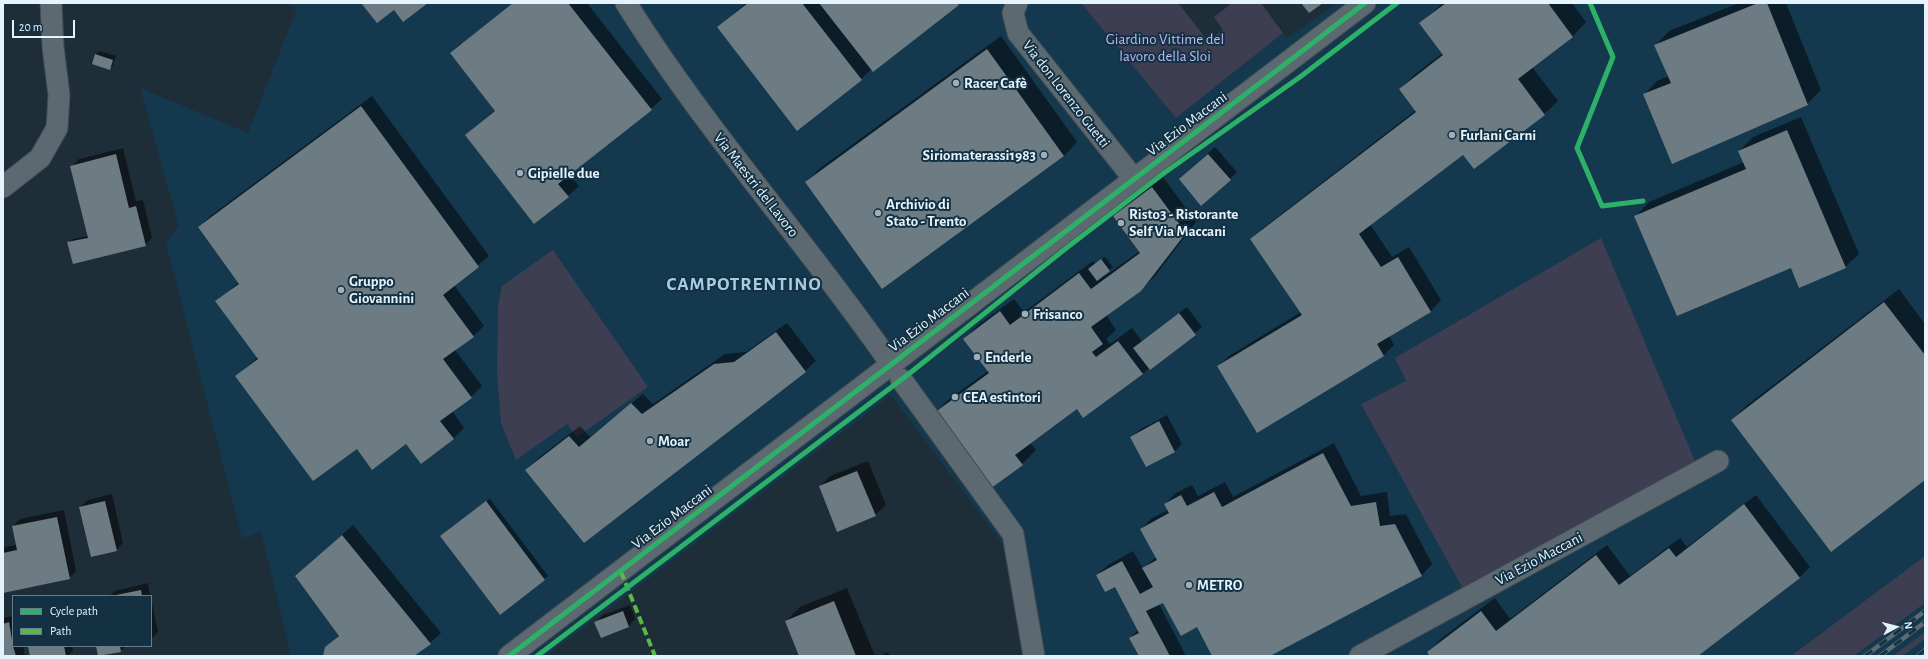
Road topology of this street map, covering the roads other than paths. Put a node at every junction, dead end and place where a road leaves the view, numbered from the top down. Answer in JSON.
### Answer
{"nodes":[{"id":1,"x":51,"y":3,"type":"edge"},
{"id":2,"x":626,"y":3,"type":"edge"},
{"id":3,"x":1017,"y":3,"type":"edge"},
{"id":4,"x":1365,"y":3,"type":"edge"},
{"id":5,"x":1134,"y":179,"type":"junction"},
{"id":6,"x":3,"y":187,"type":"edge"},
{"id":7,"x":896,"y":371,"type":"junction"},
{"id":8,"x":1718,"y":461,"type":"dead end"},
{"id":9,"x":508,"y":656,"type":"edge"},
{"id":10,"x":1034,"y":656,"type":"edge"},
{"id":11,"x":1360,"y":656,"type":"edge"}],
"edges":[{"from":1,"to":6,"type":"street"},
{"from":2,"to":7,"type":"street","name":"Via Maestri del Lavoro"},
{"from":3,"to":5,"type":"street","name":"Via don Lorenzo Guetti"},
{"from":4,"to":5,"type":"street","name":"Via Ezio Maccani"},
{"from":5,"to":7,"type":"street","name":"Via Ezio Maccani"},
{"from":7,"to":9,"type":"street","name":"Via Ezio Maccani"},
{"from":7,"to":10,"type":"street"},
{"from":8,"to":11,"type":"street","name":"Via Ezio Maccani"}]}
